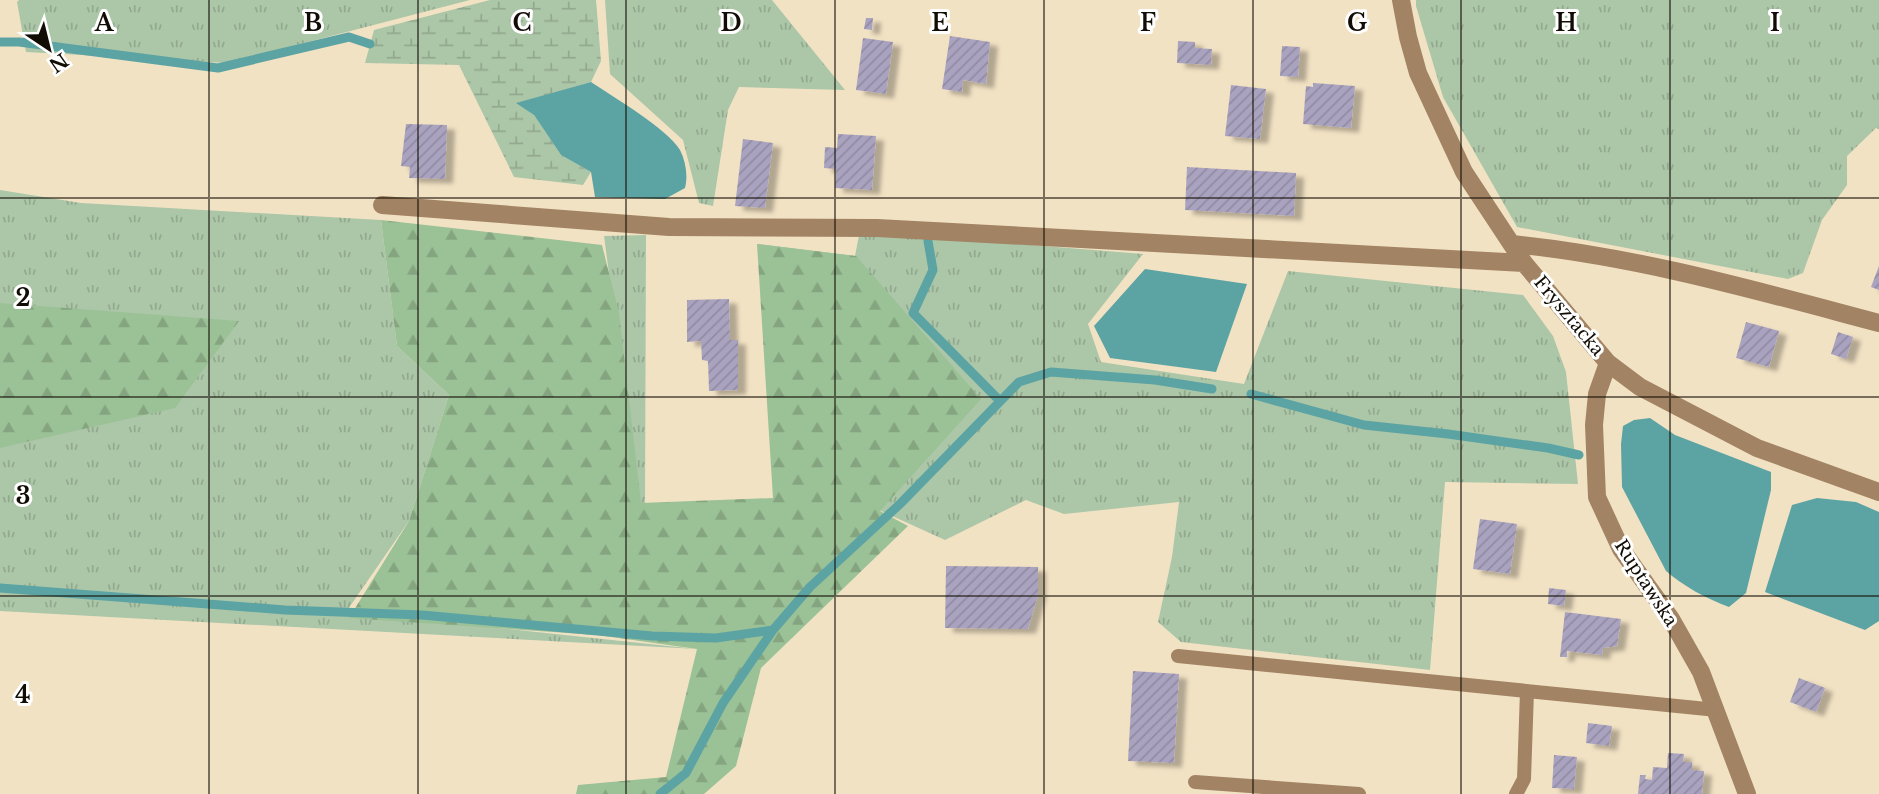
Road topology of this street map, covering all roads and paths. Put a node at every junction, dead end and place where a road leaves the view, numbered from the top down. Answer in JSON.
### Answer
{"nodes":[{"id":1,"x":1401,"y":0,"type":"edge"},
{"id":2,"x":382,"y":205,"type":"dead end"},
{"id":3,"x":1512,"y":244,"type":"junction"},
{"id":4,"x":1524,"y":263,"type":"junction"},
{"id":5,"x":1879,"y":323,"type":"edge"},
{"id":6,"x":1608,"y":363,"type":"junction"},
{"id":7,"x":1879,"y":492,"type":"edge"},
{"id":8,"x":1178,"y":656,"type":"dead end"},
{"id":9,"x":1527,"y":691,"type":"junction"},
{"id":10,"x":1717,"y":710,"type":"junction"},
{"id":11,"x":1195,"y":782,"type":"dead end"},
{"id":12,"x":1359,"y":794,"type":"edge"},
{"id":13,"x":1516,"y":794,"type":"edge"},
{"id":14,"x":1747,"y":794,"type":"edge"}],
"edges":[{"from":1,"to":3,"type":"street","name":"Frysztacka"},
{"from":2,"to":4,"type":"street"},
{"from":3,"to":4,"type":"street","name":"Frysztacka"},
{"from":3,"to":5,"type":"street"},
{"from":4,"to":6,"type":"street","name":"Frysztacka"},
{"from":6,"to":7,"type":"street","name":"Frysztacka"},
{"from":6,"to":10,"type":"street","name":"Ruptawska"},
{"from":8,"to":9,"type":"lane"},
{"from":9,"to":10,"type":"lane"},
{"from":9,"to":13,"type":"lane"},
{"from":10,"to":14,"type":"street","name":"Ruptawska"},
{"from":11,"to":12,"type":"lane"}]}
